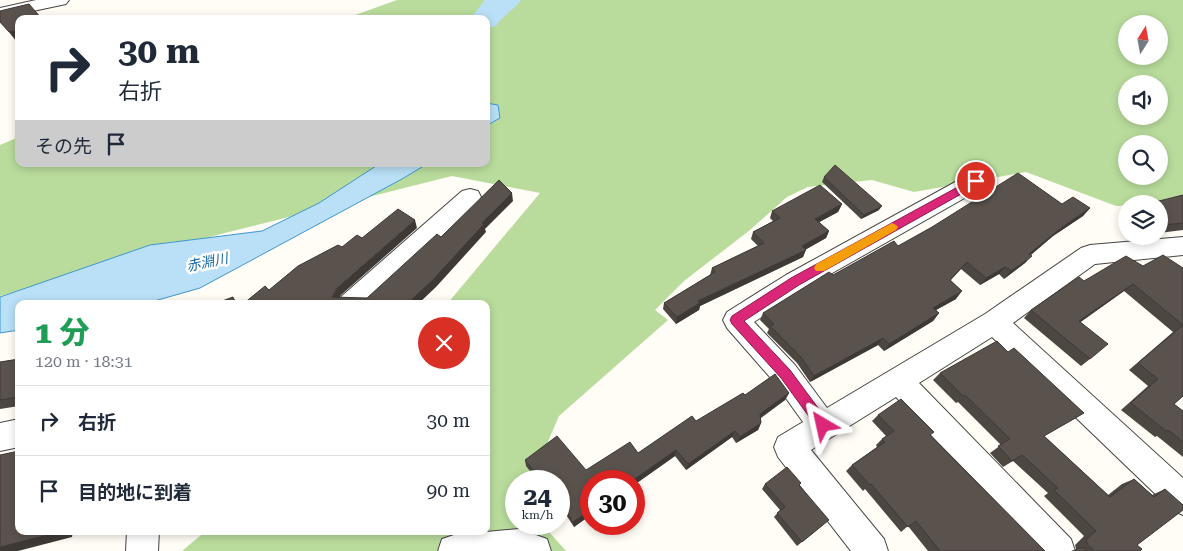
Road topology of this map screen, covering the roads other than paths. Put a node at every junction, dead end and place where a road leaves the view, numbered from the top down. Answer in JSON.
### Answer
{"nodes":[{"id":1,"x":60,"y":0,"type":"edge"},
{"id":2,"x":0,"y":13,"type":"edge"},
{"id":3,"x":976,"y":181,"type":"dead end"},
{"id":4,"x":470,"y":197,"type":"dead end"},
{"id":5,"x":1182,"y":246,"type":"edge"},
{"id":6,"x":355,"y":300,"type":"edge"},
{"id":7,"x":994,"y":322,"type":"junction"},
{"id":8,"x":898,"y":380,"type":"junction"},
{"id":9,"x":823,"y":425,"type":"junction"},
{"id":10,"x":15,"y":435,"type":"edge"},
{"id":11,"x":0,"y":438,"type":"edge"},
{"id":12,"x":1183,"y":499,"type":"edge"},
{"id":13,"x":143,"y":535,"type":"edge"},
{"id":14,"x":142,"y":551,"type":"edge"},
{"id":15,"x":454,"y":551,"type":"edge"},
{"id":16,"x":535,"y":551,"type":"edge"},
{"id":17,"x":872,"y":551,"type":"edge"},
{"id":18,"x":1059,"y":551,"type":"edge"}],
"edges":[{"from":1,"to":2,"type":"street"},
{"from":3,"to":9,"type":"street"},
{"from":4,"to":6,"type":"street"},
{"from":5,"to":7,"type":"street"},
{"from":7,"to":8,"type":"street"},
{"from":7,"to":12,"type":"street"},
{"from":8,"to":9,"type":"street"},
{"from":8,"to":18,"type":"street"},
{"from":9,"to":17,"type":"street"},
{"from":10,"to":11,"type":"street"},
{"from":13,"to":14,"type":"street"},
{"from":15,"to":16,"type":"street"}]}
